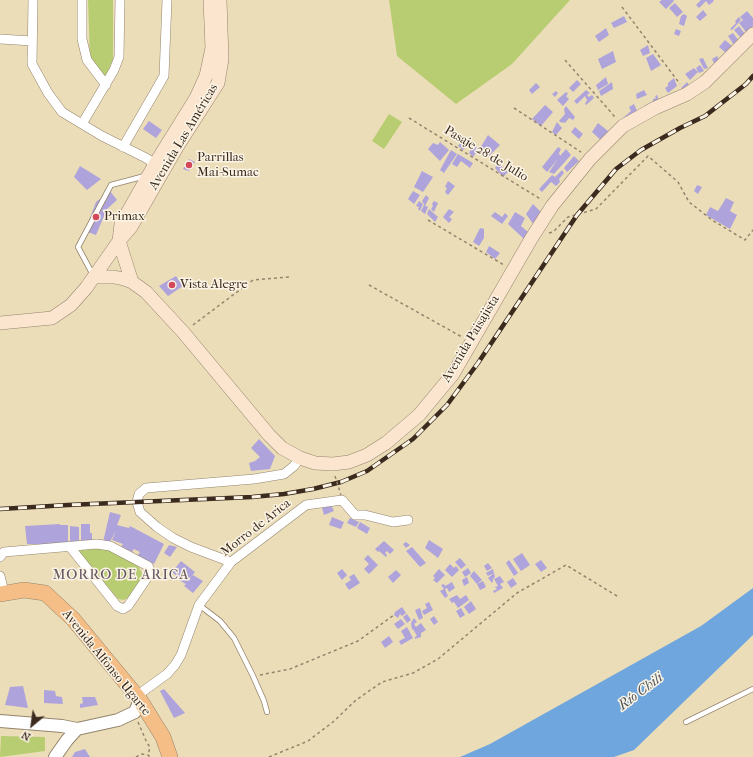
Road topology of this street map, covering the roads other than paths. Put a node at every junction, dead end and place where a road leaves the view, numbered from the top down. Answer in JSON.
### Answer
{"nodes":[{"id":1,"x":33,"y":0,"type":"edge"},
{"id":2,"x":82,"y":0,"type":"edge"},
{"id":3,"x":120,"y":0,"type":"edge"},
{"id":4,"x":167,"y":0,"type":"edge"},
{"id":5,"x":210,"y":0,"type":"edge"},
{"id":6,"x":220,"y":0,"type":"edge"},
{"id":7,"x":753,"y":34,"type":"edge"},
{"id":8,"x":0,"y":38,"type":"edge"},
{"id":9,"x":32,"y":41,"type":"junction"},
{"id":10,"x":106,"y":85,"type":"junction"},
{"id":11,"x":82,"y":124,"type":"junction"},
{"id":12,"x":122,"y":147,"type":"junction"},
{"id":13,"x":153,"y":169,"type":"junction"},
{"id":14,"x":119,"y":241,"type":"junction"},
{"id":15,"x":94,"y":277,"type":"junction"},
{"id":16,"x":132,"y":282,"type":"junction"},
{"id":17,"x":0,"y":323,"type":"edge"},
{"id":18,"x":300,"y":458,"type":"junction"},
{"id":19,"x":408,"y":520,"type":"dead end"},
{"id":20,"x":70,"y":547,"type":"junction"},
{"id":21,"x":0,"y":556,"type":"edge"},
{"id":22,"x":231,"y":562,"type":"junction"},
{"id":23,"x":0,"y":576,"type":"edge"},
{"id":24,"x":2,"y":593,"type":"edge"},
{"id":25,"x":199,"y":605,"type":"junction"},
{"id":26,"x":753,"y":689,"type":"edge"},
{"id":27,"x":137,"y":706,"type":"junction"},
{"id":28,"x":267,"y":712,"type":"dead end"},
{"id":29,"x":0,"y":721,"type":"edge"},
{"id":30,"x":686,"y":722,"type":"dead end"},
{"id":31,"x":77,"y":729,"type":"junction"},
{"id":32,"x":55,"y":757,"type":"edge"},
{"id":33,"x":170,"y":757,"type":"edge"}],
"edges":[{"from":1,"to":9,"type":"street"},
{"from":2,"to":10,"type":"street"},
{"from":3,"to":10,"type":"street"},
{"from":4,"to":12,"type":"street"},
{"from":5,"to":13,"type":"main road","name":"Avenida Las Américas"},
{"from":6,"to":14,"type":"main road","name":"Avenida Las Américas"},
{"from":7,"to":18,"type":"main road","name":"Avenida Paisajista"},
{"from":8,"to":9,"type":"street"},
{"from":9,"to":11,"type":"street"},
{"from":10,"to":11,"type":"street"},
{"from":11,"to":12,"type":"street"},
{"from":12,"to":13,"type":"street"},
{"from":13,"to":14,"type":"main road","name":"Avenida Las Américas"},
{"from":13,"to":15,"type":"lane"},
{"from":14,"to":15,"type":"main road","name":"Avenida Las Américas"},
{"from":14,"to":16,"type":"main road"},
{"from":15,"to":16,"type":"main road","name":"Avenida Paisajista"},
{"from":15,"to":17,"type":"main road","name":"Avenida Las Américas"},
{"from":16,"to":18,"type":"main road","name":"Avenida Paisajista"},
{"from":18,"to":22,"type":"street"},
{"from":19,"to":22,"type":"street","name":"Morro de Arica"},
{"from":20,"to":20,"type":"street"},
{"from":20,"to":21,"type":"street"},
{"from":22,"to":25,"type":"street","name":"Morro de Arica"},
{"from":23,"to":24,"type":"street"},
{"from":24,"to":27,"type":"main road","name":"Avenida Alfonso Ugarte"},
{"from":25,"to":27,"type":"street","name":"Morro de Arica"},
{"from":25,"to":28,"type":"lane"},
{"from":26,"to":30,"type":"lane"},
{"from":27,"to":31,"type":"street"},
{"from":27,"to":33,"type":"main road","name":"Avenida Alfonso Ugarte"},
{"from":29,"to":31,"type":"street"},
{"from":31,"to":32,"type":"street"}]}
